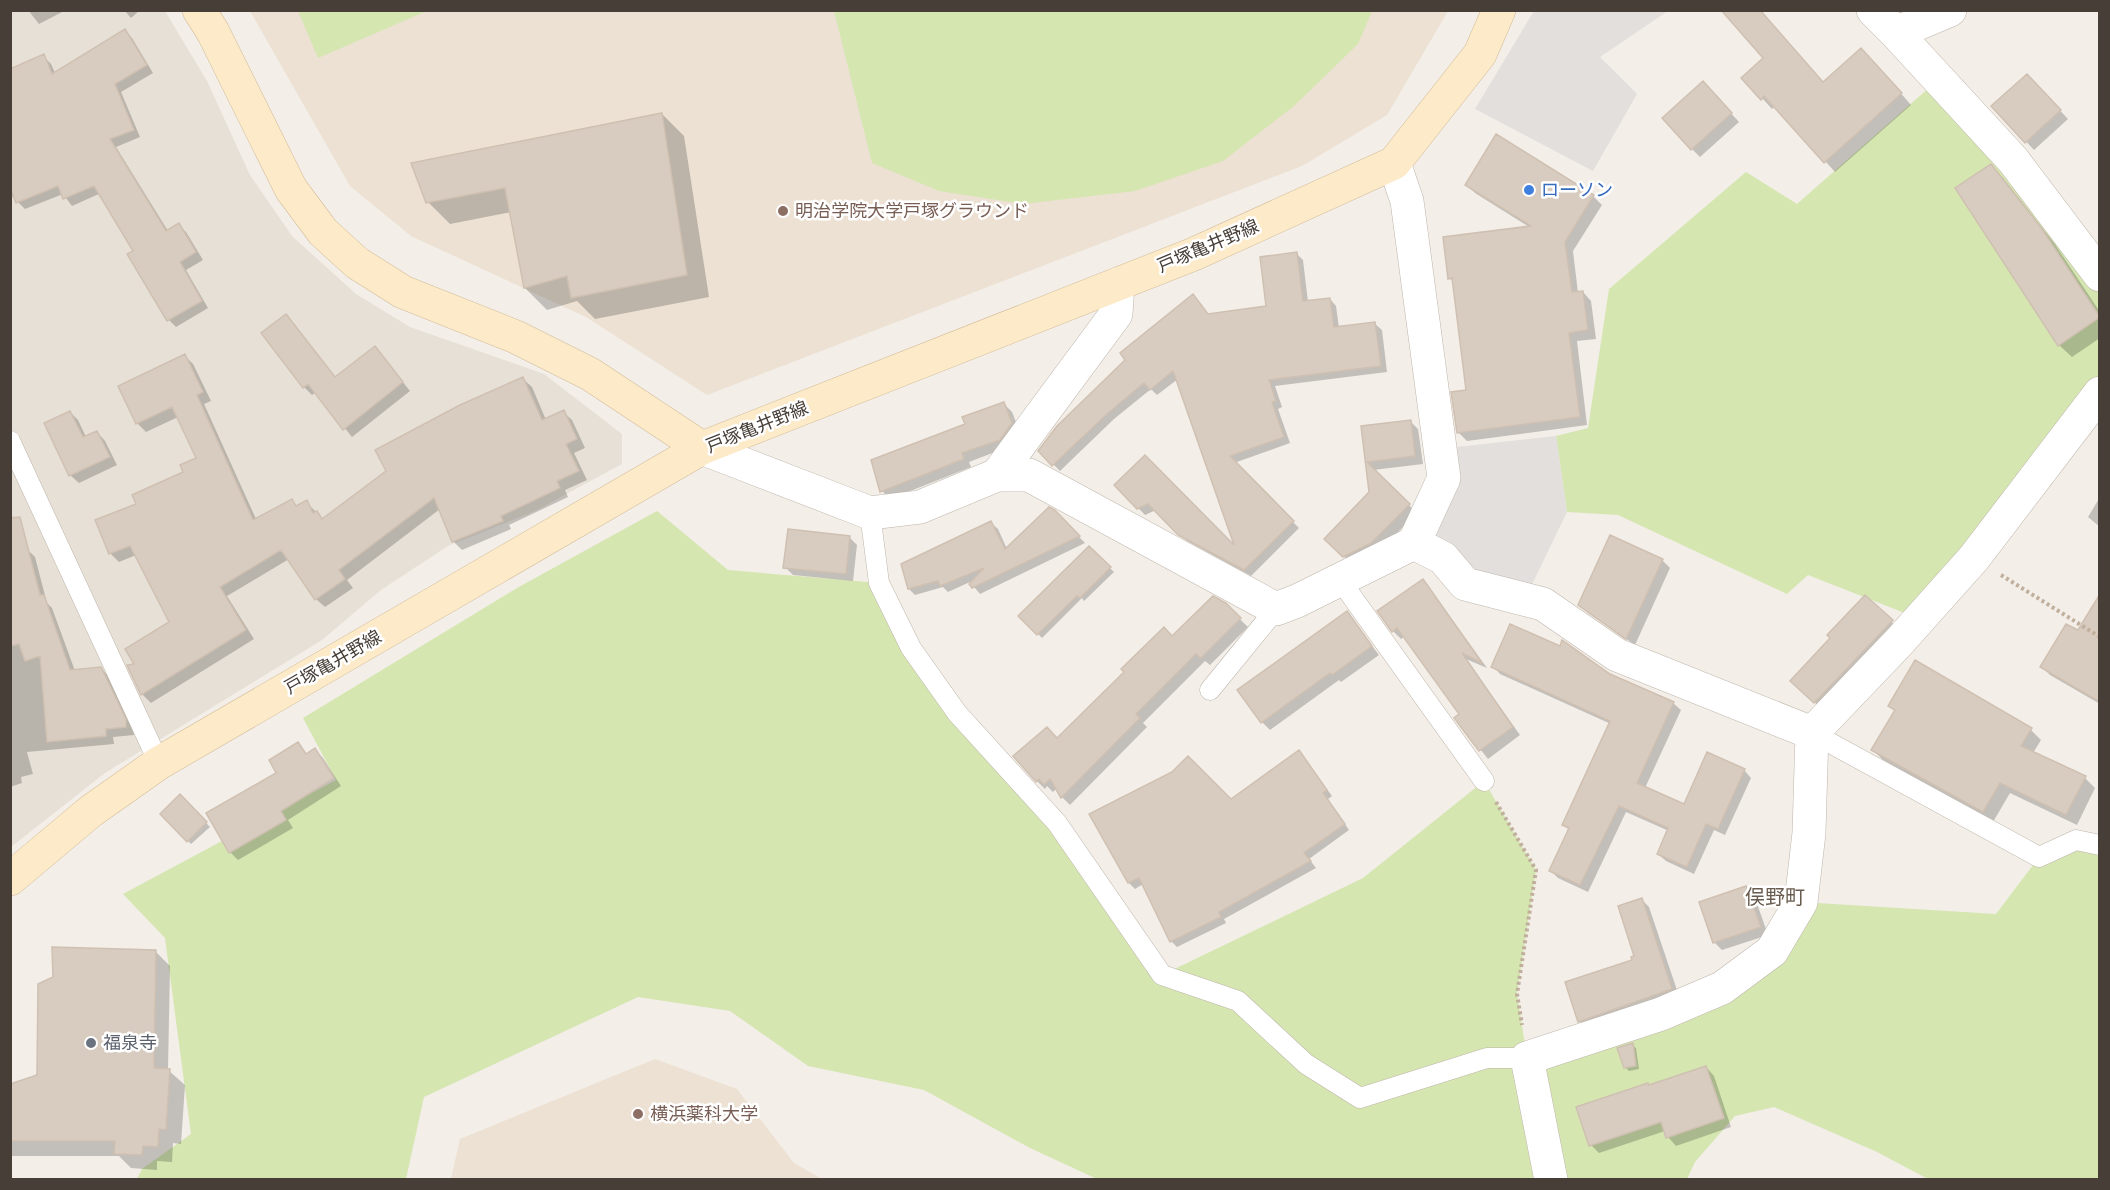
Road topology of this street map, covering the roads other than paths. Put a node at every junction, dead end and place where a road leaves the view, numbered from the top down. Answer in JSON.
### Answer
{"nodes":[{"id":1,"x":200,"y":10,"type":"edge"},
{"id":2,"x":1499,"y":10,"type":"edge"},
{"id":3,"x":1873,"y":10,"type":"edge"},
{"id":4,"x":1950,"y":10,"type":"edge"},
{"id":5,"x":1896,"y":33,"type":"junction"},
{"id":6,"x":1394,"y":163,"type":"junction"},
{"id":7,"x":2100,"y":275,"type":"edge"},
{"id":8,"x":1118,"y":285,"type":"junction"},
{"id":9,"x":2100,"y":393,"type":"edge"},
{"id":10,"x":10,"y":441,"type":"edge"},
{"id":11,"x":702,"y":448,"type":"junction"},
{"id":12,"x":997,"y":475,"type":"junction"},
{"id":13,"x":870,"y":513,"type":"junction"},
{"id":14,"x":1414,"y":543,"type":"junction"},
{"id":15,"x":1340,"y":580,"type":"junction"},
{"id":16,"x":1276,"y":609,"type":"junction"},
{"id":17,"x":1210,"y":690,"type":"dead end"},
{"id":18,"x":1812,"y":733,"type":"junction"},
{"id":19,"x":159,"y":763,"type":"junction"},
{"id":20,"x":1484,"y":781,"type":"road end"},
{"id":21,"x":2100,"y":845,"type":"edge"},
{"id":22,"x":10,"y":879,"type":"edge"},
{"id":23,"x":1527,"y":1058,"type":"junction"},
{"id":24,"x":1551,"y":1179,"type":"edge"}],
"edges":[{"from":1,"to":11,"type":"main road"},
{"from":2,"to":6,"type":"main road","name":"戸塚亀井野線"},
{"from":3,"to":5,"type":"street"},
{"from":4,"to":5,"type":"street"},
{"from":5,"to":7,"type":"street"},
{"from":6,"to":8,"type":"main road","name":"戸塚亀井野線"},
{"from":6,"to":14,"type":"street"},
{"from":8,"to":11,"type":"main road","name":"戸塚亀井野線"},
{"from":8,"to":12,"type":"street"},
{"from":9,"to":18,"type":"street"},
{"from":10,"to":19,"type":"lane"},
{"from":11,"to":13,"type":"street"},
{"from":11,"to":19,"type":"main road","name":"戸塚亀井野線"},
{"from":12,"to":13,"type":"street"},
{"from":12,"to":16,"type":"street"},
{"from":13,"to":23,"type":"lane"},
{"from":14,"to":15,"type":"street"},
{"from":14,"to":18,"type":"street"},
{"from":15,"to":16,"type":"street"},
{"from":15,"to":20,"type":"lane"},
{"from":16,"to":17,"type":"lane"},
{"from":18,"to":21,"type":"lane"},
{"from":18,"to":23,"type":"street"},
{"from":19,"to":22,"type":"main road","name":"戸塚亀井野線"},
{"from":23,"to":24,"type":"street"}]}
